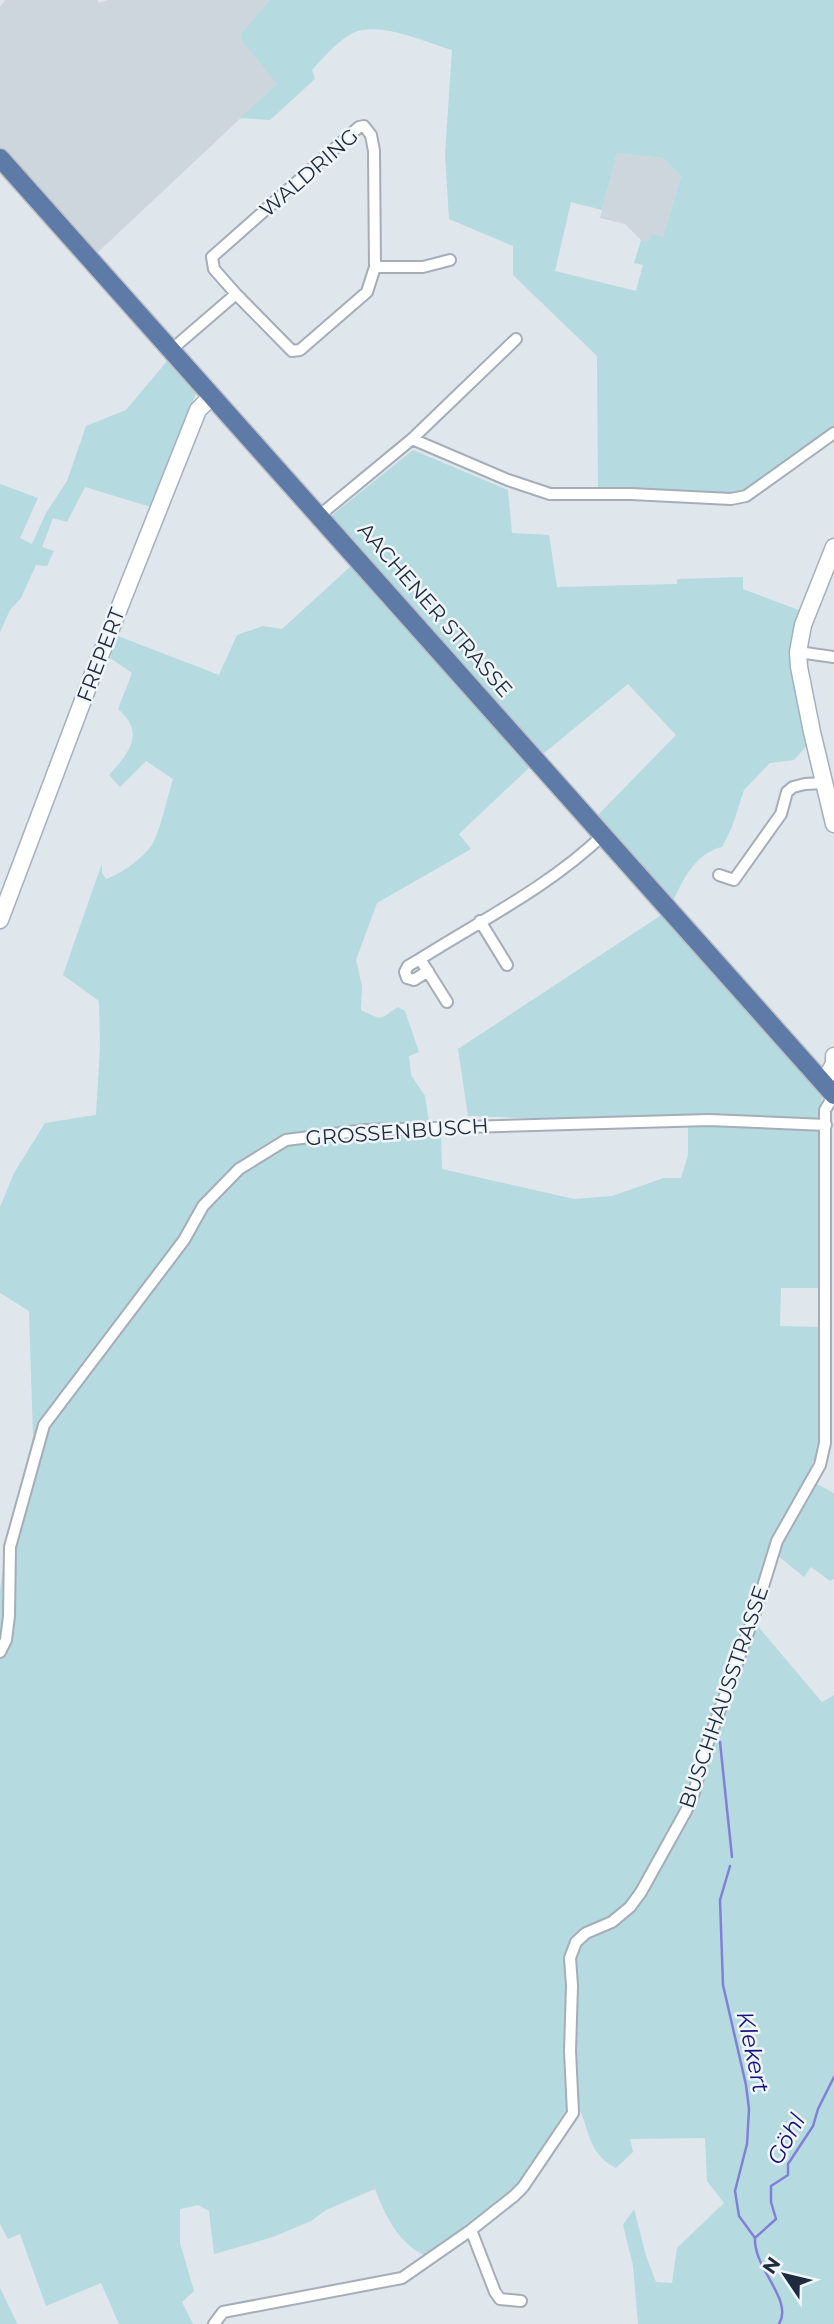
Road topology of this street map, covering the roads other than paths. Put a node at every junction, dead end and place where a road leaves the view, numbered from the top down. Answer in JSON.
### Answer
{"nodes":[{"id":1,"x":0,"y":158,"type":"edge"},
{"id":2,"x":450,"y":260,"type":"dead end"},
{"id":3,"x":375,"y":267,"type":"junction"},
{"id":4,"x":236,"y":294,"type":"junction"},
{"id":5,"x":516,"y":339,"type":"dead end"},
{"id":6,"x":171,"y":351,"type":"junction"},
{"id":7,"x":212,"y":396,"type":"junction"},
{"id":8,"x":834,"y":433,"type":"edge"},
{"id":9,"x":412,"y":439,"type":"junction"},
{"id":10,"x":320,"y":515,"type":"junction"},
{"id":11,"x":834,"y":547,"type":"edge"},
{"id":12,"x":799,"y":652,"type":"junction"},
{"id":13,"x":834,"y":657,"type":"edge"},
{"id":14,"x":824,"y":783,"type":"junction"},
{"id":15,"x":834,"y":824,"type":"edge"},
{"id":16,"x":603,"y":835,"type":"junction"},
{"id":17,"x":719,"y":875,"type":"dead end"},
{"id":18,"x":0,"y":920,"type":"edge"},
{"id":19,"x":480,"y":921,"type":"junction"},
{"id":20,"x":420,"y":959,"type":"junction"},
{"id":21,"x":507,"y":965,"type":"dead end"},
{"id":22,"x":428,"y":971,"type":"junction"},
{"id":23,"x":447,"y":1002,"type":"dead end"},
{"id":24,"x":834,"y":1055,"type":"edge"},
{"id":25,"x":830,"y":1091,"type":"edge"},
{"id":26,"x":826,"y":1125,"type":"junction"},
{"id":27,"x":0,"y":1652,"type":"edge"},
{"id":28,"x":471,"y":2231,"type":"junction"},
{"id":29,"x":521,"y":2301,"type":"dead end"},
{"id":30,"x":214,"y":2324,"type":"edge"}],
"edges":[{"from":1,"to":6,"type":"main road","name":"AACHENER STRASSE"},
{"from":2,"to":3,"type":"street"},
{"from":3,"to":4,"type":"street","name":"WALDRING"},
{"from":3,"to":4,"type":"street","name":"WALDRING"},
{"from":4,"to":6,"type":"street"},
{"from":5,"to":9,"type":"street"},
{"from":6,"to":7,"type":"main road","name":"AACHENER STRASSE"},
{"from":7,"to":10,"type":"main road","name":"AACHENER STRASSE"},
{"from":7,"to":18,"type":"street","name":"FREPERT"},
{"from":8,"to":9,"type":"street"},
{"from":9,"to":10,"type":"street"},
{"from":10,"to":16,"type":"main road","name":"AACHENER STRASSE"},
{"from":11,"to":12,"type":"street"},
{"from":12,"to":13,"type":"street"},
{"from":12,"to":14,"type":"street"},
{"from":14,"to":15,"type":"street"},
{"from":14,"to":17,"type":"street"},
{"from":16,"to":19,"type":"street"},
{"from":16,"to":25,"type":"main road","name":"AACHENER STRASSE"},
{"from":19,"to":20,"type":"street"},
{"from":19,"to":21,"type":"street"},
{"from":20,"to":22,"type":"street"},
{"from":20,"to":22,"type":"street"},
{"from":22,"to":23,"type":"street"},
{"from":24,"to":25,"type":"street"},
{"from":25,"to":26,"type":"street","name":"BUSCHHAUSSTRASSE"},
{"from":26,"to":27,"type":"street","name":"GROSSENBUSCH"},
{"from":26,"to":28,"type":"street","name":"BUSCHHAUSSTRASSE"},
{"from":28,"to":29,"type":"street"},
{"from":28,"to":30,"type":"street","name":"BUSCHHAUSSTRASSE"}]}
